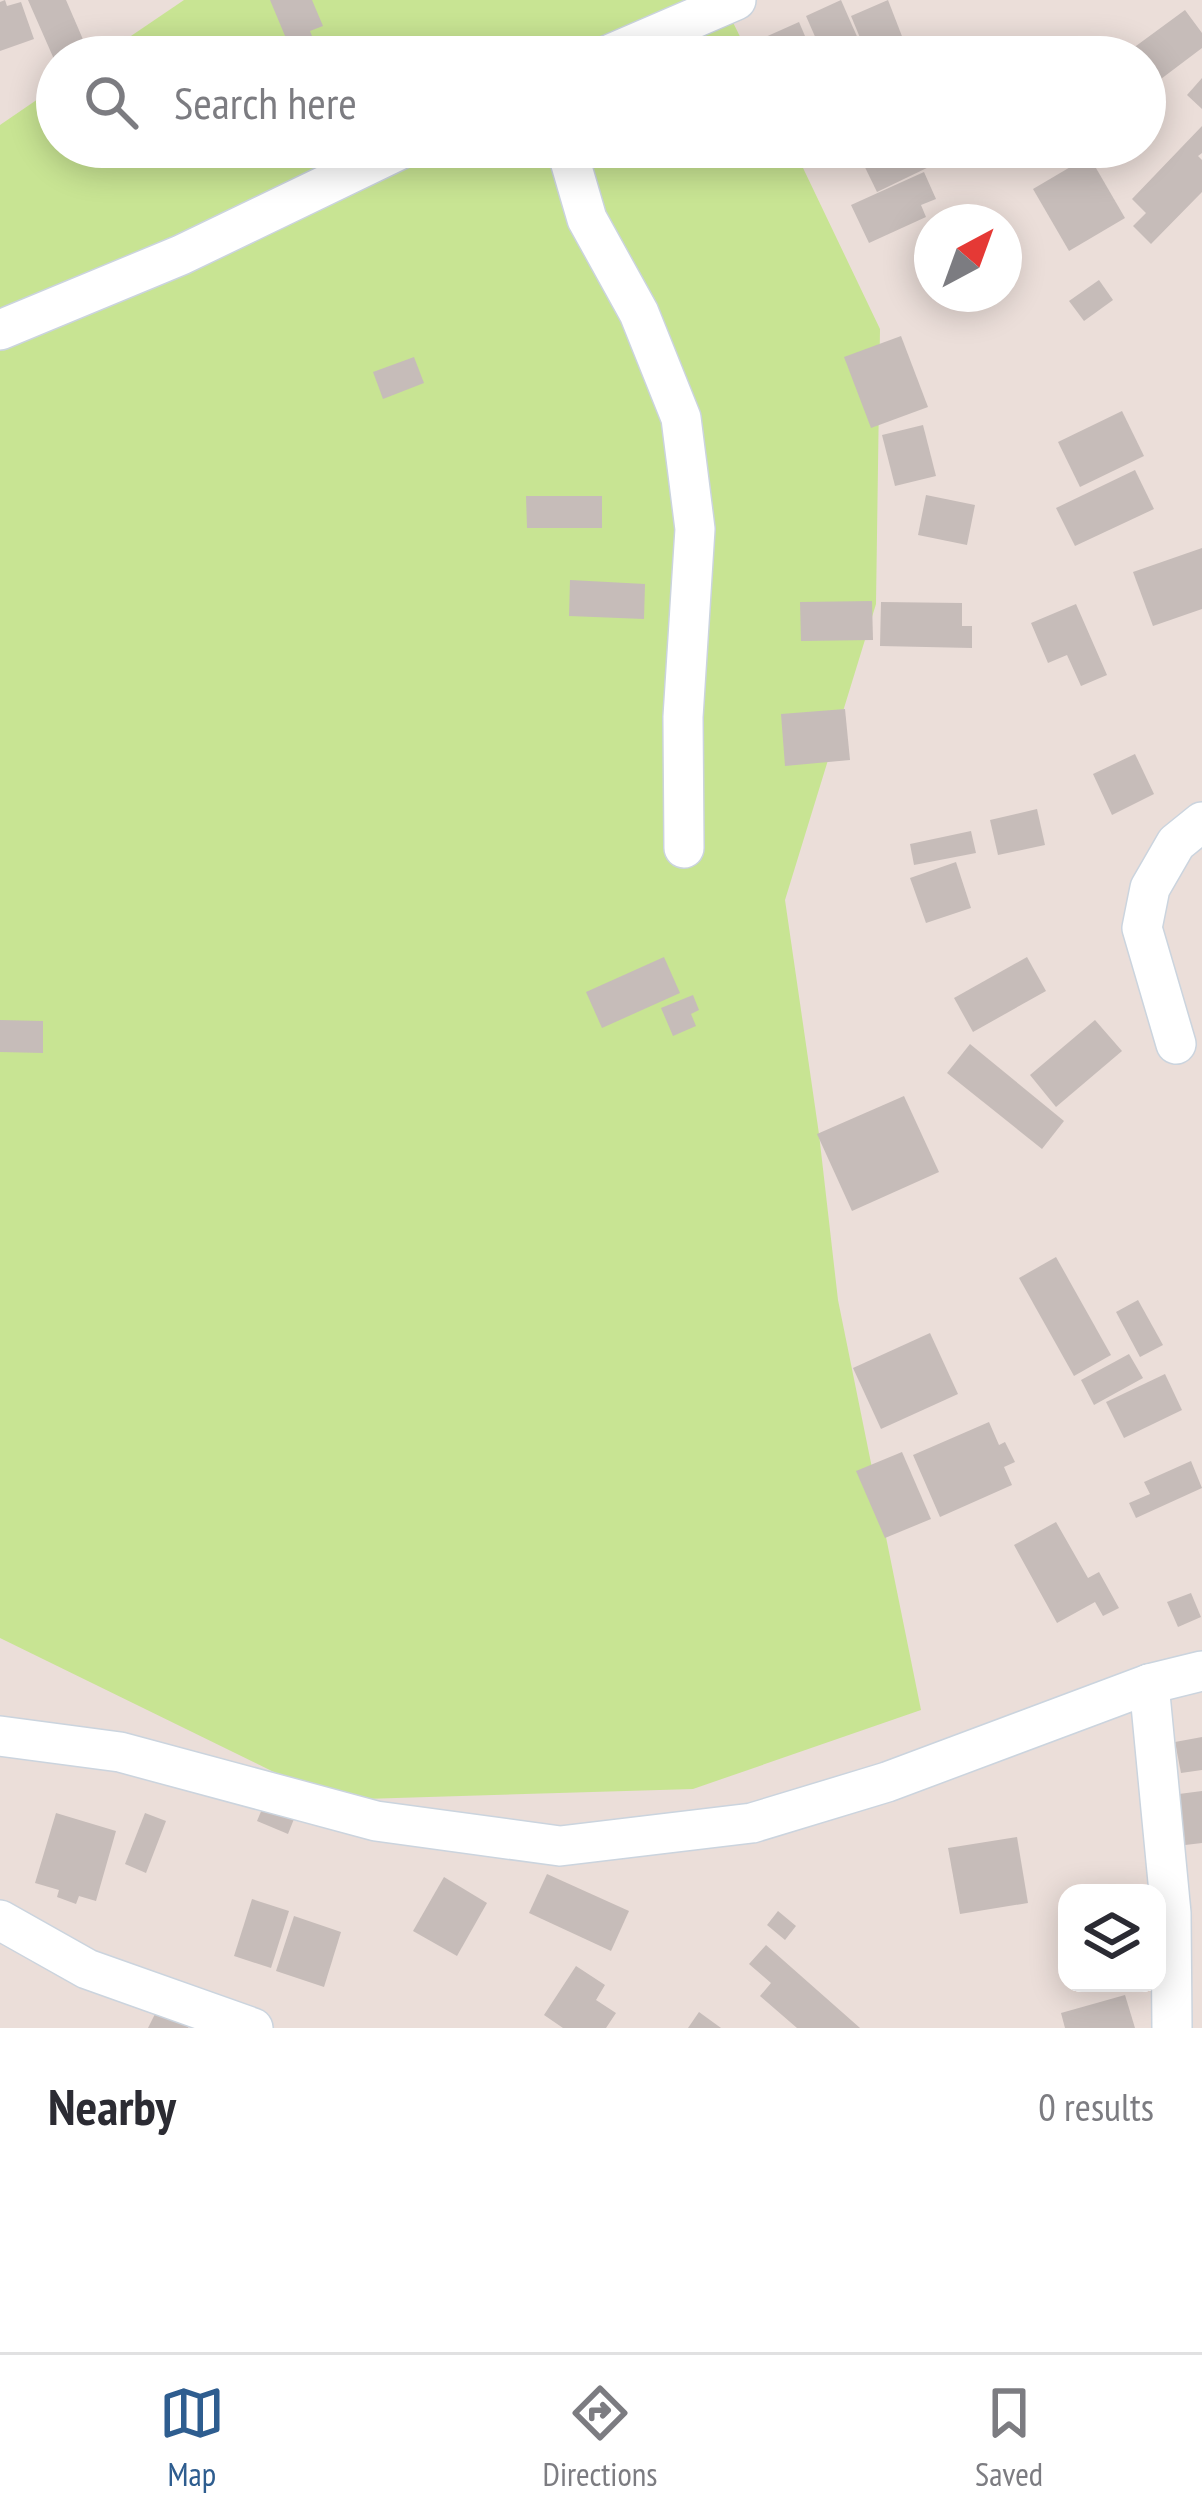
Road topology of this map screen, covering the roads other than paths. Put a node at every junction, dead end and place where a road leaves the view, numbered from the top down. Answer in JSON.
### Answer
{"nodes":[{"id":1,"x":736,"y":0,"type":"edge"},
{"id":2,"x":653,"y":36,"type":"edge"},
{"id":3,"x":361,"y":168,"type":"edge"},
{"id":4,"x":572,"y":168,"type":"edge"},
{"id":5,"x":0,"y":330,"type":"edge"},
{"id":6,"x":1202,"y":822,"type":"edge"},
{"id":7,"x":684,"y":848,"type":"dead end"},
{"id":8,"x":1176,"y":1044,"type":"dead end"},
{"id":9,"x":1202,"y":1671,"type":"edge"},
{"id":10,"x":1149,"y":1684,"type":"junction"},
{"id":11,"x":0,"y":1736,"type":"edge"},
{"id":12,"x":0,"y":1920,"type":"edge"},
{"id":13,"x":253,"y":2028,"type":"edge"},
{"id":14,"x":1172,"y":2028,"type":"edge"}],
"edges":[{"from":1,"to":2,"type":"street"},
{"from":3,"to":5,"type":"street"},
{"from":4,"to":7,"type":"street"},
{"from":6,"to":8,"type":"street"},
{"from":9,"to":10,"type":"street"},
{"from":10,"to":11,"type":"street"},
{"from":10,"to":14,"type":"street"},
{"from":12,"to":13,"type":"street"}]}
